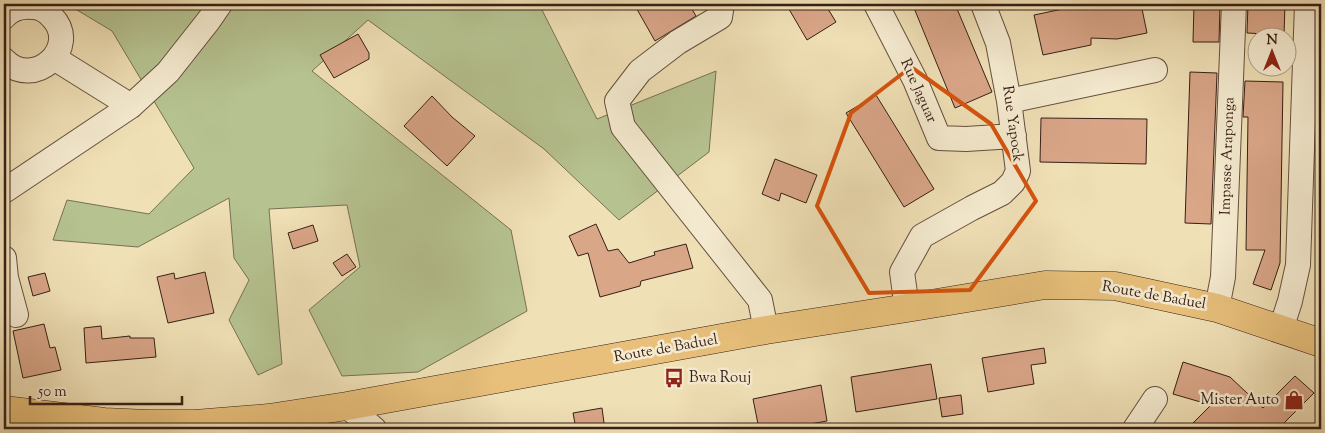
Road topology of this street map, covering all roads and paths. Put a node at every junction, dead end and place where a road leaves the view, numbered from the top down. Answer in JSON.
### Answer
{"nodes":[{"id":1,"x":220,"y":4,"type":"edge"},
{"id":2,"x":722,"y":4,"type":"edge"},
{"id":3,"x":876,"y":4,"type":"edge"},
{"id":4,"x":983,"y":4,"type":"edge"},
{"id":5,"x":1234,"y":4,"type":"edge"},
{"id":6,"x":1307,"y":4,"type":"edge"},
{"id":7,"x":4,"y":17,"type":"edge"},
{"id":8,"x":54,"y":58,"type":"junction"},
{"id":9,"x":4,"y":60,"type":"edge"},
{"id":10,"x":1155,"y":70,"type":"dead end"},
{"id":11,"x":1009,"y":101,"type":"junction"},
{"id":12,"x":131,"y":106,"type":"junction"},
{"id":13,"x":1014,"y":136,"type":"junction"},
{"id":14,"x":4,"y":191,"type":"edge"},
{"id":15,"x":4,"y":258,"type":"edge"},
{"id":16,"x":907,"y":308,"type":"junction"},
{"id":17,"x":1217,"y":308,"type":"junction"},
{"id":18,"x":16,"y":315,"type":"dead end"},
{"id":19,"x":1281,"y":329,"type":"junction"},
{"id":20,"x":766,"y":330,"type":"junction"},
{"id":21,"x":1321,"y":343,"type":"edge"},
{"id":22,"x":1154,"y":399,"type":"dead end"},
{"id":23,"x":347,"y":406,"type":"junction"},
{"id":24,"x":4,"y":410,"type":"edge"},
{"id":25,"x":269,"y":423,"type":"edge"},
{"id":26,"x":374,"y":429,"type":"edge"},
{"id":27,"x":1135,"y":429,"type":"edge"}],
"edges":[{"from":1,"to":12,"type":"street"},
{"from":2,"to":20,"type":"street"},
{"from":3,"to":13,"type":"street","name":"Rue Jaguar"},
{"from":4,"to":11,"type":"street","name":"Rue Yapock"},
{"from":5,"to":17,"type":"street","name":"Impasse Araponga"},
{"from":6,"to":19,"type":"street"},
{"from":7,"to":8,"type":"street"},
{"from":8,"to":9,"type":"street"},
{"from":8,"to":12,"type":"street"},
{"from":10,"to":11,"type":"street"},
{"from":11,"to":13,"type":"street","name":"Rue Yapock"},
{"from":12,"to":14,"type":"street"},
{"from":13,"to":16,"type":"street","name":"Rue Yapock"},
{"from":15,"to":18,"type":"street"},
{"from":16,"to":17,"type":"main road","name":"Route de Baduel"},
{"from":16,"to":20,"type":"main road","name":"Route de Baduel"},
{"from":17,"to":19,"type":"main road","name":"Route de Baduel"},
{"from":19,"to":21,"type":"main road","name":"Route de Baduel"},
{"from":20,"to":23,"type":"main road","name":"Route de Baduel"},
{"from":22,"to":27,"type":"street"},
{"from":23,"to":25,"type":"main road","name":"Route de Baduel"},
{"from":23,"to":26,"type":"street"},
{"from":24,"to":25,"type":"main road","name":"Route de Baduel"}]}
